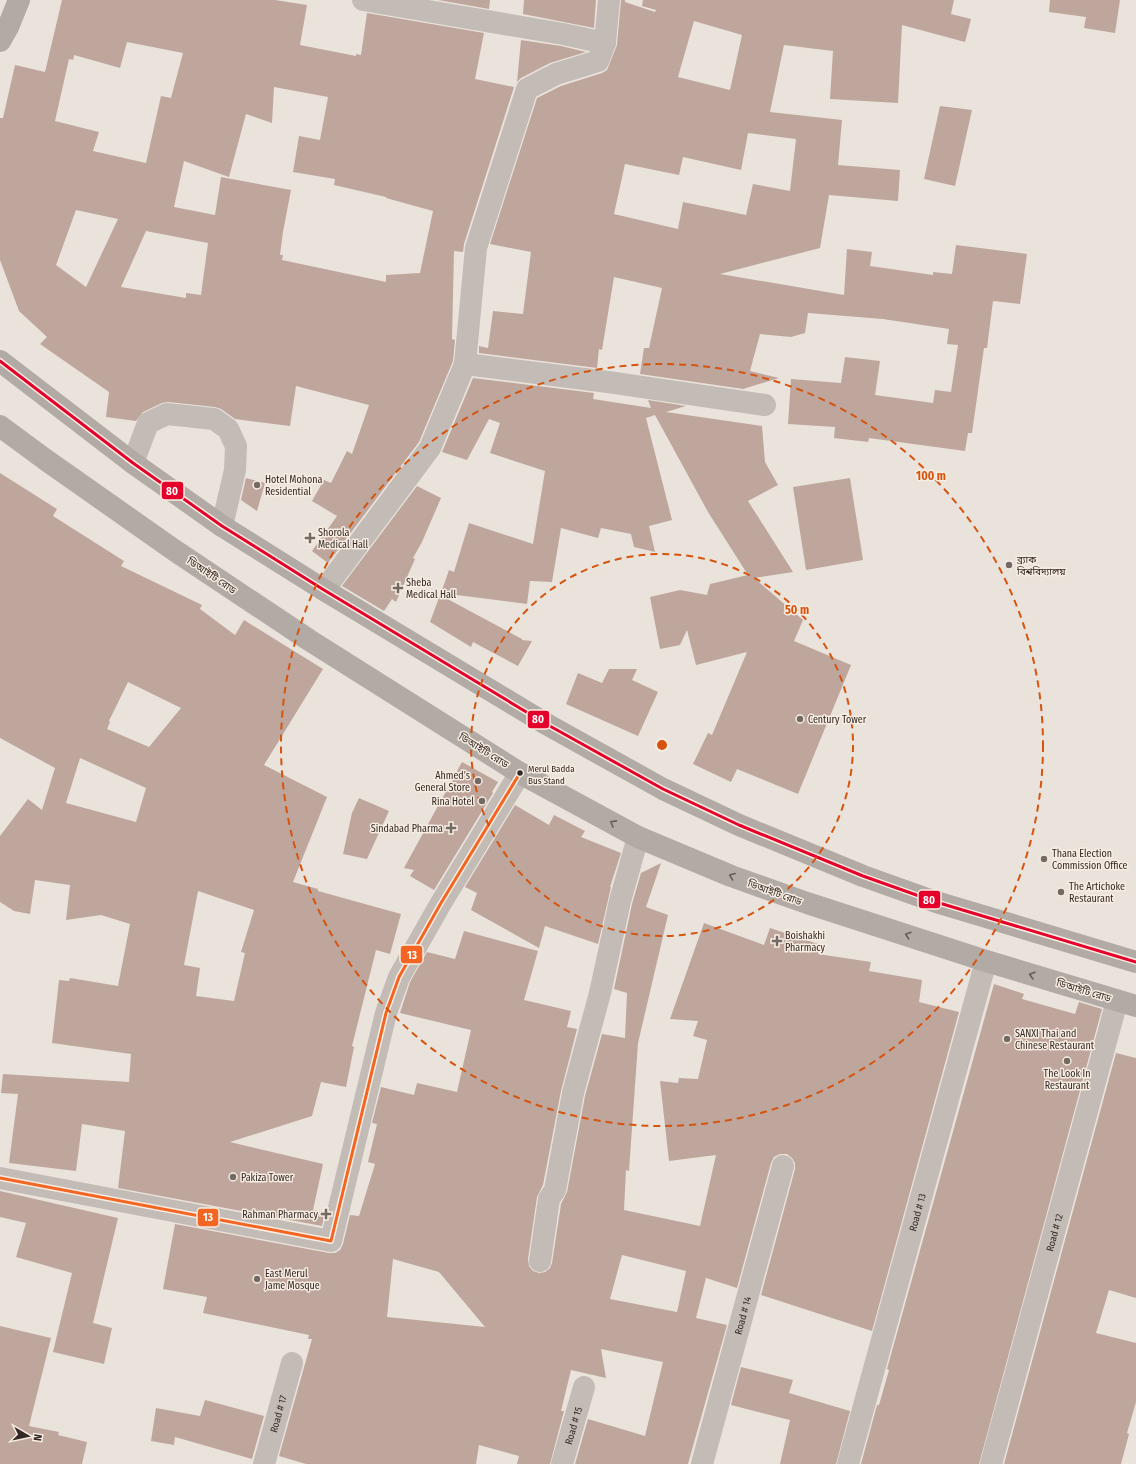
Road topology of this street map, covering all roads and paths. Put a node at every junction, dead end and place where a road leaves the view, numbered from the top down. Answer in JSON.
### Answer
{"nodes":[{"id":1,"x":19,"y":0,"type":"edge"},
{"id":2,"x":29,"y":0,"type":"edge"},
{"id":3,"x":363,"y":0,"type":"edge"},
{"id":4,"x":609,"y":0,"type":"edge"},
{"id":5,"x":4,"y":34,"type":"edge"},
{"id":6,"x":605,"y":43,"type":"junction"},
{"id":7,"x":2,"y":358,"type":"edge"},
{"id":8,"x":465,"y":364,"type":"junction"},
{"id":9,"x":765,"y":405,"type":"dead end"},
{"id":10,"x":0,"y":426,"type":"edge"},
{"id":11,"x":133,"y":463,"type":"junction"},
{"id":12,"x":222,"y":526,"type":"junction"},
{"id":13,"x":324,"y":590,"type":"junction"},
{"id":14,"x":520,"y":773,"type":"junction"},
{"id":15,"x":638,"y":837,"type":"junction"},
{"id":16,"x":986,"y":961,"type":"junction"},
{"id":17,"x":1136,"y":962,"type":"edge"},
{"id":18,"x":1127,"y":1003,"type":"edge"},
{"id":19,"x":783,"y":1166,"type":"dead end"},
{"id":20,"x":0,"y":1178,"type":"edge"},
{"id":21,"x":540,"y":1261,"type":"dead end"},
{"id":22,"x":292,"y":1363,"type":"dead end"},
{"id":23,"x":584,"y":1387,"type":"dead end"},
{"id":24,"x":264,"y":1464,"type":"edge"},
{"id":25,"x":562,"y":1464,"type":"edge"},
{"id":26,"x":702,"y":1464,"type":"edge"},
{"id":27,"x":848,"y":1464,"type":"edge"},
{"id":28,"x":991,"y":1464,"type":"edge"}],
"edges":[{"from":1,"to":5,"type":"main road"},
{"from":2,"to":5,"type":"main road"},
{"from":3,"to":6,"type":"street"},
{"from":4,"to":6,"type":"street"},
{"from":6,"to":8,"type":"street"},
{"from":7,"to":11,"type":"main road"},
{"from":8,"to":9,"type":"street"},
{"from":8,"to":13,"type":"street"},
{"from":10,"to":14,"type":"main road","name":"ডিআইটি রোড"},
{"from":11,"to":12,"type":"main road"},
{"from":11,"to":12,"type":"street"},
{"from":12,"to":13,"type":"main road"},
{"from":13,"to":17,"type":"main road"},
{"from":15,"to":14,"type":"main road","name":"ডিআইটি রোড","one_way":true},
{"from":14,"to":20,"type":"street"},
{"from":16,"to":15,"type":"main road","name":"ডিআইটি রোড","one_way":true},
{"from":15,"to":21,"type":"street"},
{"from":18,"to":16,"type":"main road","name":"ডিআইটি রোড","one_way":true},
{"from":16,"to":27,"type":"street","name":"Road # 13"},
{"from":18,"to":28,"type":"street","name":"Road # 12"},
{"from":19,"to":26,"type":"street","name":"Road # 14"},
{"from":22,"to":24,"type":"street","name":"Road # 17"},
{"from":23,"to":25,"type":"street","name":"Road # 15"}]}
